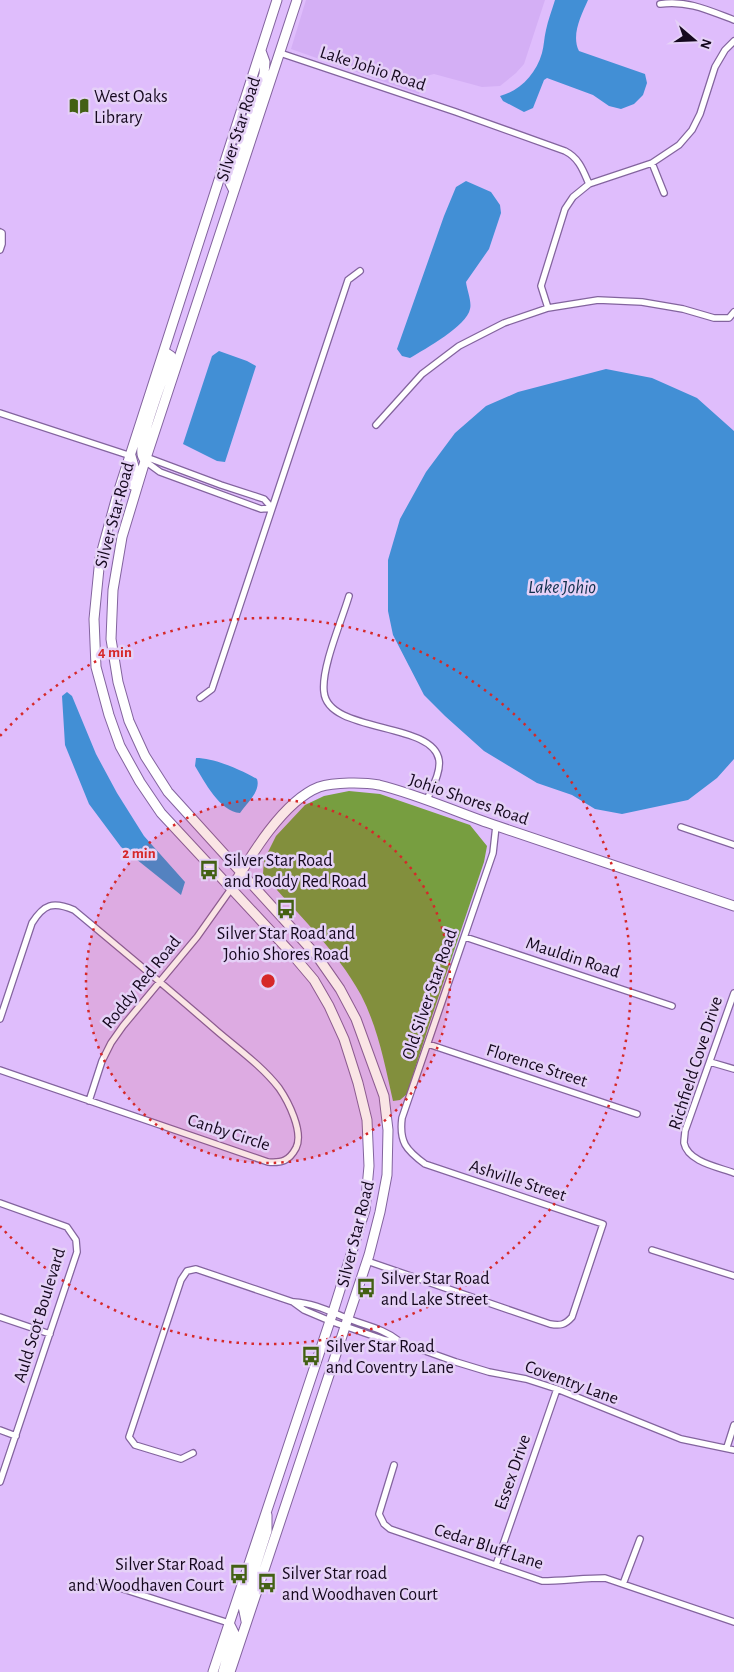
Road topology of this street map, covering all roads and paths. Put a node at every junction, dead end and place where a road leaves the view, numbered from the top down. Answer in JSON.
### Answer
{"nodes":[{"id":1,"x":277,"y":0,"type":"edge"},
{"id":2,"x":297,"y":0,"type":"edge"},
{"id":3,"x":660,"y":4,"type":"dead end"},
{"id":4,"x":734,"y":20,"type":"edge"},
{"id":5,"x":734,"y":41,"type":"edge"},
{"id":6,"x":262,"y":51,"type":"junction"},
{"id":7,"x":280,"y":53,"type":"junction"},
{"id":8,"x":652,"y":163,"type":"junction"},
{"id":9,"x":589,"y":184,"type":"junction"},
{"id":10,"x":234,"y":192,"type":"junction"},
{"id":11,"x":664,"y":193,"type":"dead end"},
{"id":12,"x":0,"y":232,"type":"edge"},
{"id":13,"x":0,"y":250,"type":"edge"},
{"id":14,"x":360,"y":271,"type":"dead end"},
{"id":15,"x":548,"y":308,"type":"junction"},
{"id":16,"x":734,"y":312,"type":"edge"},
{"id":17,"x":164,"y":352,"type":"junction"},
{"id":18,"x":0,"y":413,"type":"edge"},
{"id":19,"x":376,"y":425,"type":"dead end"},
{"id":20,"x":131,"y":456,"type":"junction"},
{"id":21,"x":146,"y":459,"type":"junction"},
{"id":22,"x":210,"y":481,"type":"junction"},
{"id":23,"x":207,"y":489,"type":"junction"},
{"id":24,"x":272,"y":508,"type":"junction"},
{"id":25,"x":114,"y":579,"type":"junction"},
{"id":26,"x":349,"y":596,"type":"dead end"},
{"id":27,"x":200,"y":698,"type":"dead end"},
{"id":28,"x":427,"y":800,"type":"junction"},
{"id":29,"x":496,"y":826,"type":"junction"},
{"id":30,"x":681,"y":827,"type":"dead end"},
{"id":31,"x":734,"y":845,"type":"edge"},
{"id":32,"x":241,"y":872,"type":"junction"},
{"id":33,"x":231,"y":888,"type":"junction"},
{"id":34,"x":734,"y":906,"type":"edge"},
{"id":35,"x":465,"y":937,"type":"junction"},
{"id":36,"x":160,"y":981,"type":"junction"},
{"id":37,"x":734,"y":993,"type":"edge"},
{"id":38,"x":672,"y":1006,"type":"dead end"},
{"id":39,"x":0,"y":1018,"type":"edge"},
{"id":40,"x":428,"y":1044,"type":"junction"},
{"id":41,"x":710,"y":1062,"type":"junction"},
{"id":42,"x":734,"y":1069,"type":"edge"},
{"id":43,"x":0,"y":1070,"type":"edge"},
{"id":44,"x":89,"y":1101,"type":"junction"},
{"id":45,"x":637,"y":1114,"type":"dead end"},
{"id":46,"x":424,"y":1164,"type":"joint"},
{"id":47,"x":734,"y":1173,"type":"edge"},
{"id":48,"x":0,"y":1203,"type":"edge"},
{"id":49,"x":652,"y":1250,"type":"dead end"},
{"id":50,"x":367,"y":1261,"type":"junction"},
{"id":51,"x":734,"y":1276,"type":"edge"},
{"id":52,"x":293,"y":1302,"type":"junction"},
{"id":53,"x":332,"y":1316,"type":"junction"},
{"id":54,"x":0,"y":1317,"type":"edge"},
{"id":55,"x":347,"y":1322,"type":"junction"},
{"id":56,"x":50,"y":1334,"type":"junction"},
{"id":57,"x":557,"y":1389,"type":"junction"},
{"id":58,"x":734,"y":1425,"type":"edge"},
{"id":59,"x":0,"y":1430,"type":"edge"},
{"id":60,"x":16,"y":1436,"type":"junction"},
{"id":61,"x":727,"y":1447,"type":"junction"},
{"id":62,"x":734,"y":1450,"type":"edge"},
{"id":63,"x":193,"y":1453,"type":"dead end"},
{"id":64,"x":394,"y":1465,"type":"dead end"},
{"id":65,"x":0,"y":1482,"type":"edge"},
{"id":66,"x":267,"y":1508,"type":"junction"},
{"id":67,"x":640,"y":1540,"type":"dead end"},
{"id":68,"x":496,"y":1565,"type":"junction"},
{"id":69,"x":98,"y":1581,"type":"dead end"},
{"id":70,"x":623,"y":1584,"type":"junction"},
{"id":71,"x":246,"y":1622,"type":"junction"},
{"id":72,"x":734,"y":1622,"type":"edge"},
{"id":73,"x":229,"y":1623,"type":"junction"},
{"id":74,"x":213,"y":1672,"type":"edge"},
{"id":75,"x":223,"y":1672,"type":"edge"},
{"id":76,"x":230,"y":1672,"type":"edge"}],
"edges":[{"from":1,"to":6,"type":"main road","name":"Silver Star Road"},
{"from":2,"to":7,"type":"main road","name":"Silver Star Road"},
{"from":3,"to":4,"type":"street"},
{"from":5,"to":8,"type":"street"},
{"from":6,"to":10,"type":"main road"},
{"from":6,"to":17,"type":"main road","name":"Silver Star Road"},
{"from":7,"to":9,"type":"street","name":"Lake Johio Road"},
{"from":7,"to":10,"type":"main road","name":"Silver Star Road"},
{"from":8,"to":9,"type":"street"},
{"from":8,"to":11,"type":"street"},
{"from":9,"to":15,"type":"street"},
{"from":10,"to":21,"type":"main road","name":"Silver Star Road"},
{"from":12,"to":13,"type":"street"},
{"from":14,"to":24,"type":"street"},
{"from":15,"to":16,"type":"street"},
{"from":15,"to":19,"type":"street"},
{"from":17,"to":20,"type":"main road","name":"Silver Star Road"},
{"from":17,"to":21,"type":"main road"},
{"from":18,"to":20,"type":"street"},
{"from":20,"to":25,"type":"main road"},
{"from":20,"to":33,"type":"main road","name":"Silver Star Road"},
{"from":21,"to":22,"type":"street"},
{"from":21,"to":23,"type":"street"},
{"from":21,"to":25,"type":"main road","name":"Silver Star Road"},
{"from":22,"to":23,"type":"street"},
{"from":22,"to":24,"type":"street"},
{"from":23,"to":24,"type":"street"},
{"from":24,"to":27,"type":"street"},
{"from":25,"to":32,"type":"main road","name":"Silver Star Road"},
{"from":26,"to":28,"type":"street"},
{"from":28,"to":29,"type":"main road","name":"Johio Shores Road"},
{"from":28,"to":32,"type":"main road","name":"Johio Shores Road"},
{"from":29,"to":34,"type":"main road","name":"Johio Shores Road"},
{"from":29,"to":35,"type":"street","name":"Old Silver Star Road"},
{"from":30,"to":31,"type":"street"},
{"from":32,"to":33,"type":"main road","name":"Johio Shores Road"},
{"from":32,"to":50,"type":"main road","name":"Silver Star Road"},
{"from":33,"to":36,"type":"street","name":"Roddy Red Road"},
{"from":33,"to":53,"type":"main road","name":"Silver Star Road"},
{"from":35,"to":38,"type":"street","name":"Mauldin Road"},
{"from":35,"to":40,"type":"street","name":"Old Silver Star Road"},
{"from":36,"to":39,"type":"street","name":"Canby Circle"},
{"from":36,"to":44,"type":"street","name":"Roddy Red Road"},
{"from":36,"to":44,"type":"street","name":"Canby Circle"},
{"from":37,"to":41,"type":"street","name":"Richfield Cove Drive"},
{"from":40,"to":45,"type":"street","name":"Florence Street"},
{"from":40,"to":46,"type":"street","name":"Old Silver Star Road"},
{"from":41,"to":42,"type":"street"},
{"from":41,"to":47,"type":"street","name":"Richfield Cove Drive"},
{"from":43,"to":44,"type":"street","name":"Canby Circle"},
{"from":46,"to":50,"type":"street","name":"Ashville Street"},
{"from":48,"to":56,"type":"street","name":"Auld Scot Boulevard"},
{"from":49,"to":51,"type":"street"},
{"from":50,"to":55,"type":"main road","name":"Silver Star Road"},
{"from":52,"to":53,"type":"street"},
{"from":52,"to":53,"type":"street"},
{"from":52,"to":63,"type":"street"},
{"from":53,"to":55,"type":"street","name":"Coventry Lane"},
{"from":53,"to":55,"type":"street","name":"Coventry Lane"},
{"from":53,"to":66,"type":"main road","name":"Silver Star Road"},
{"from":54,"to":56,"type":"street"},
{"from":55,"to":57,"type":"street","name":"Coventry Lane"},
{"from":55,"to":71,"type":"main road","name":"Silver Star Road"},
{"from":56,"to":60,"type":"street","name":"Auld Scot Boulevard"},
{"from":57,"to":61,"type":"street","name":"Coventry Lane"},
{"from":57,"to":68,"type":"street","name":"Essex Drive"},
{"from":58,"to":61,"type":"street"},
{"from":59,"to":60,"type":"street"},
{"from":60,"to":65,"type":"street","name":"Auld Scot Boulevard"},
{"from":61,"to":62,"type":"street","name":"Coventry Lane"},
{"from":64,"to":68,"type":"street","name":"Cedar Bluff Lane"},
{"from":66,"to":71,"type":"main road"},
{"from":66,"to":73,"type":"main road","name":"Silver Star Road"},
{"from":67,"to":70,"type":"street"},
{"from":68,"to":70,"type":"street","name":"Cedar Bluff Lane"},
{"from":69,"to":73,"type":"street"},
{"from":70,"to":72,"type":"street","name":"Cedar Bluff Lane"},
{"from":71,"to":76,"type":"main road","name":"Silver Star Road"},
{"from":73,"to":74,"type":"main road","name":"Silver Star Road"},
{"from":73,"to":75,"type":"main road"}]}
